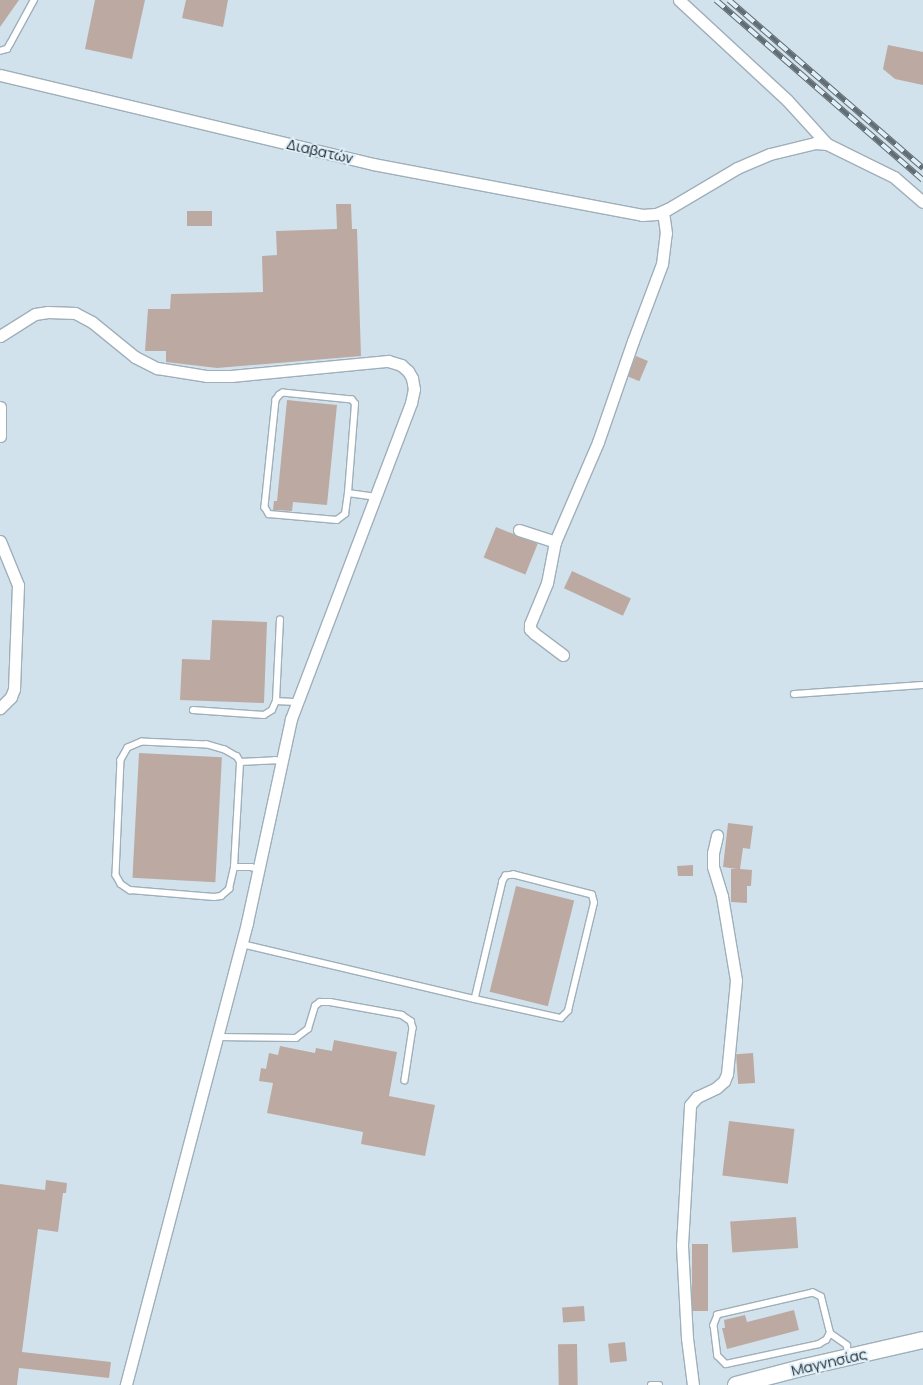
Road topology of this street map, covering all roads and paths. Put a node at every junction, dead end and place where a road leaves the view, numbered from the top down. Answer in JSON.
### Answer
{"nodes":[{"id":1,"x":34,"y":0,"type":"edge"},
{"id":2,"x":679,"y":0,"type":"edge"},
{"id":3,"x":0,"y":51,"type":"edge"},
{"id":4,"x":0,"y":74,"type":"edge"},
{"id":5,"x":827,"y":144,"type":"junction"},
{"id":6,"x":923,"y":202,"type":"edge"},
{"id":7,"x":663,"y":211,"type":"junction"},
{"id":8,"x":0,"y":336,"type":"edge"},
{"id":9,"x":0,"y":407,"type":"edge"},
{"id":10,"x":0,"y":436,"type":"edge"},
{"id":11,"x":348,"y":493,"type":"junction"},
{"id":12,"x":375,"y":497,"type":"junction"},
{"id":13,"x":519,"y":530,"type":"dead end"},
{"id":14,"x":0,"y":541,"type":"edge"},
{"id":15,"x":555,"y":542,"type":"junction"},
{"id":16,"x":280,"y":620,"type":"dead end"},
{"id":17,"x":563,"y":655,"type":"dead end"},
{"id":18,"x":923,"y":685,"type":"edge"},
{"id":19,"x":794,"y":694,"type":"dead end"},
{"id":20,"x":276,"y":701,"type":"junction"},
{"id":21,"x":297,"y":702,"type":"junction"},
{"id":22,"x":0,"y":708,"type":"edge"},
{"id":23,"x":193,"y":710,"type":"dead end"},
{"id":24,"x":240,"y":762,"type":"junction"},
{"id":25,"x":282,"y":762,"type":"junction"},
{"id":26,"x":717,"y":835,"type":"dead end"},
{"id":27,"x":234,"y":867,"type":"junction"},
{"id":28,"x":259,"y":869,"type":"junction"},
{"id":29,"x":242,"y":944,"type":"junction"},
{"id":30,"x":475,"y":999,"type":"junction"},
{"id":31,"x":218,"y":1037,"type":"junction"},
{"id":32,"x":405,"y":1080,"type":"dead end"},
{"id":33,"x":830,"y":1333,"type":"junction"},
{"id":34,"x":923,"y":1340,"type":"edge"},
{"id":35,"x":850,"y":1357,"type":"junction"},
{"id":36,"x":126,"y":1385,"type":"edge"},
{"id":37,"x":651,"y":1385,"type":"edge"},
{"id":38,"x":659,"y":1385,"type":"edge"},
{"id":39,"x":693,"y":1385,"type":"edge"},
{"id":40,"x":736,"y":1385,"type":"edge"}],
"edges":[{"from":1,"to":3,"type":"lane"},
{"from":2,"to":5,"type":"street"},
{"from":4,"to":7,"type":"street","name":"Διαβατών"},
{"from":5,"to":6,"type":"street"},
{"from":5,"to":7,"type":"street"},
{"from":7,"to":15,"type":"street"},
{"from":8,"to":12,"type":"street"},
{"from":9,"to":10,"type":"street"},
{"from":11,"to":11,"type":"lane"},
{"from":11,"to":12,"type":"lane"},
{"from":12,"to":21,"type":"street"},
{"from":13,"to":15,"type":"street"},
{"from":14,"to":22,"type":"street"},
{"from":15,"to":17,"type":"street"},
{"from":16,"to":20,"type":"lane"},
{"from":18,"to":19,"type":"lane"},
{"from":20,"to":21,"type":"lane"},
{"from":20,"to":23,"type":"lane"},
{"from":21,"to":25,"type":"street"},
{"from":24,"to":25,"type":"lane"},
{"from":24,"to":27,"type":"lane"},
{"from":24,"to":27,"type":"lane"},
{"from":25,"to":28,"type":"street"},
{"from":26,"to":39,"type":"street"},
{"from":27,"to":28,"type":"lane"},
{"from":28,"to":29,"type":"street"},
{"from":29,"to":30,"type":"lane"},
{"from":29,"to":31,"type":"street"},
{"from":30,"to":30,"type":"lane"},
{"from":31,"to":32,"type":"lane"},
{"from":31,"to":36,"type":"street"},
{"from":33,"to":33,"type":"lane"},
{"from":33,"to":35,"type":"lane"},
{"from":34,"to":35,"type":"street","name":"Μαγνησίας"},
{"from":35,"to":40,"type":"street","name":"Μαγνησίας"},
{"from":37,"to":38,"type":"lane"}]}
